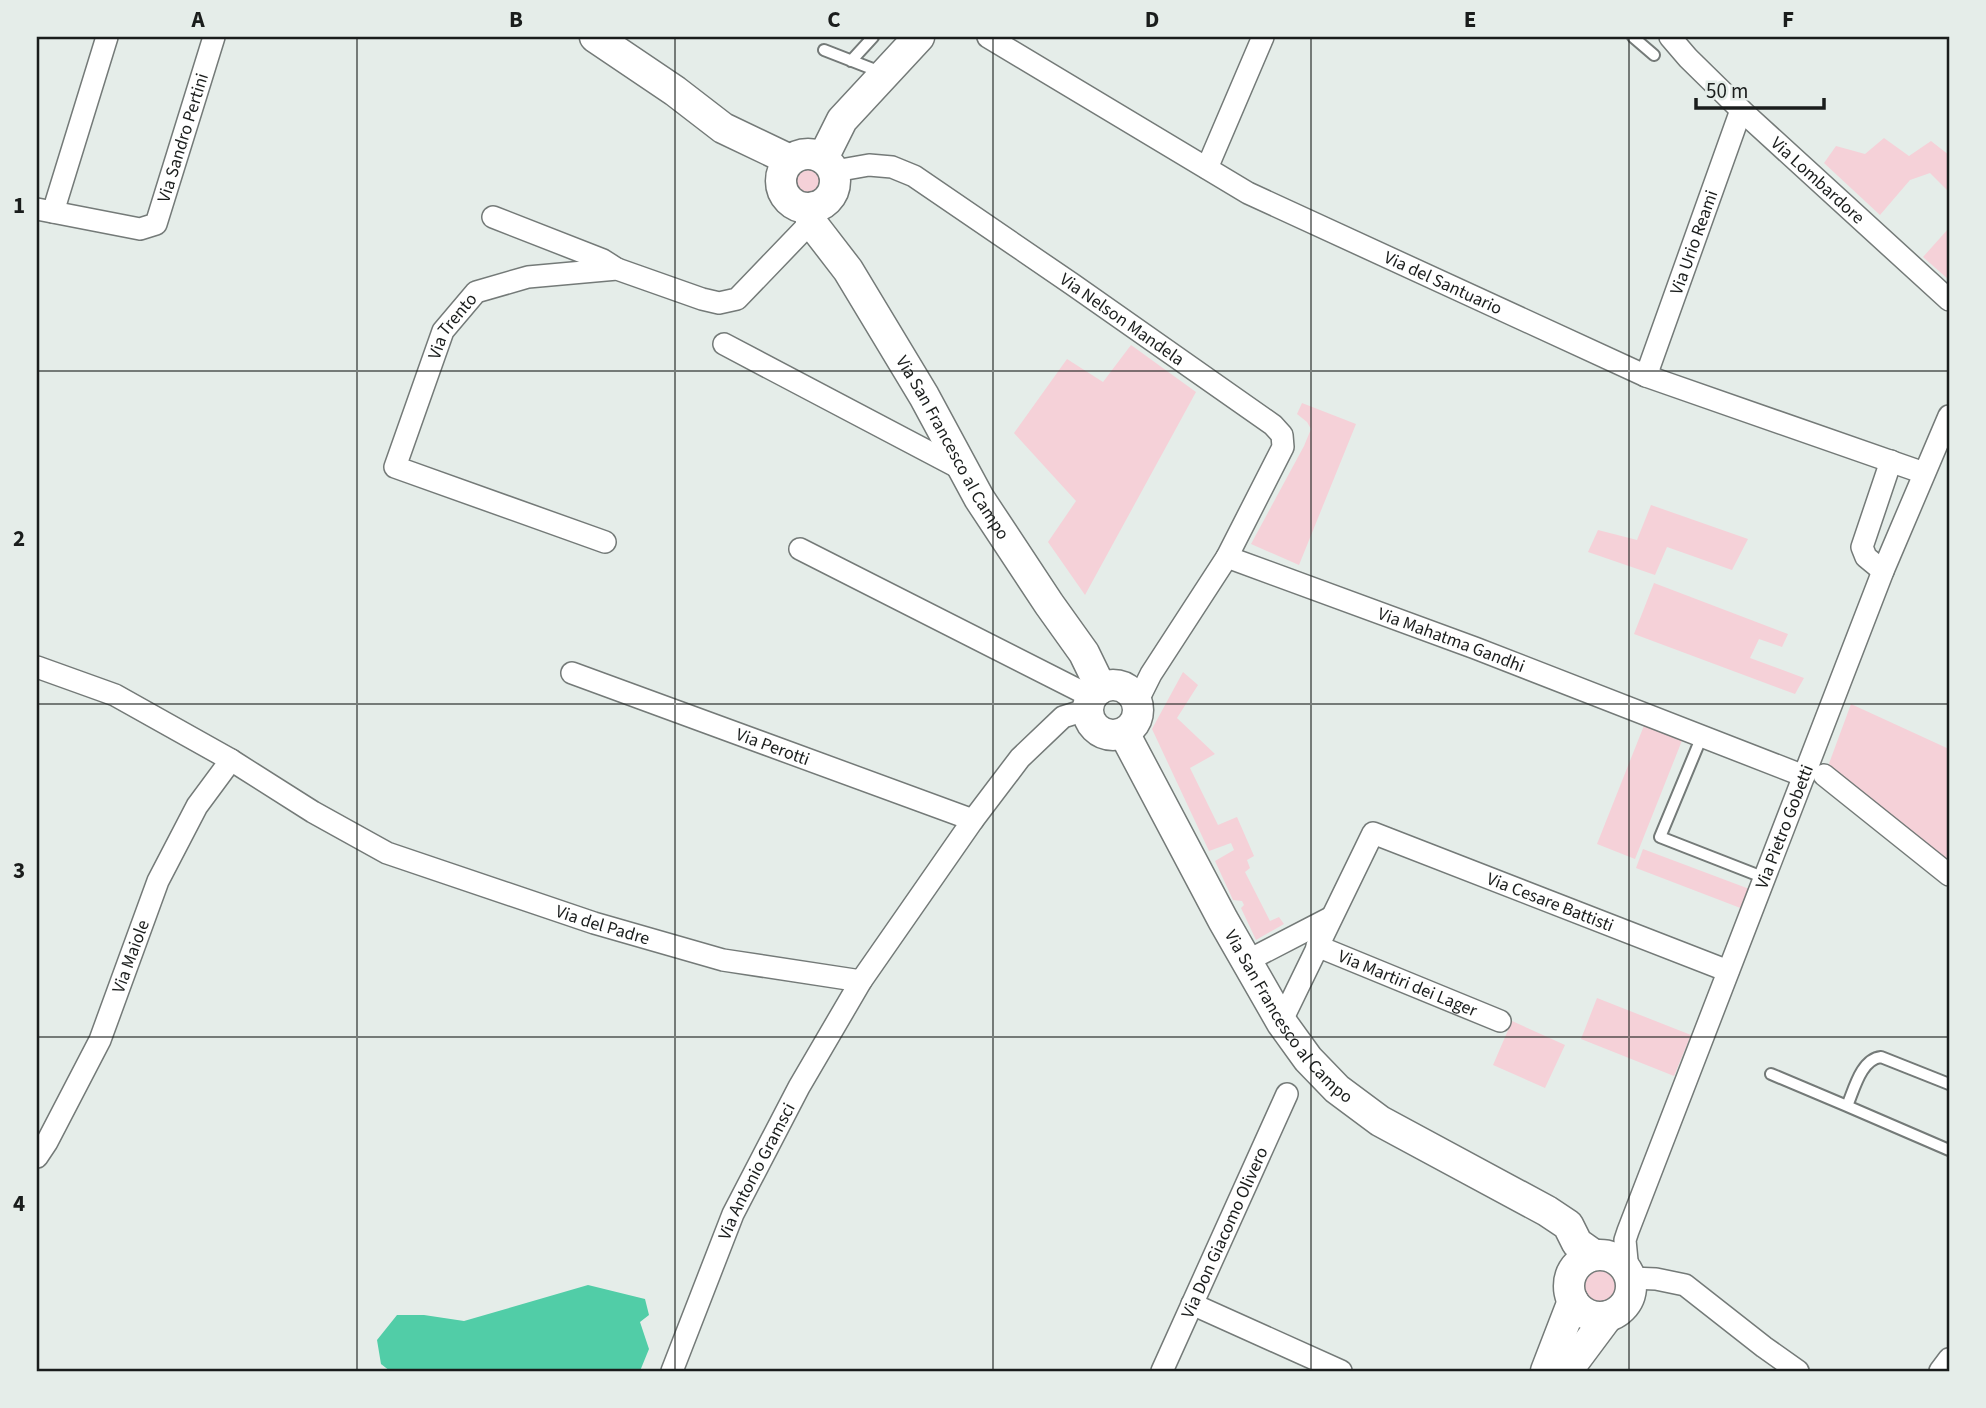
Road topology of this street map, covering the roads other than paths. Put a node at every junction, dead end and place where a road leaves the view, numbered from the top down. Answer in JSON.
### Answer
{"nodes":[{"id":1,"x":107,"y":37,"type":"edge"},
{"id":2,"x":214,"y":37,"type":"edge"},
{"id":3,"x":596,"y":37,"type":"edge"},
{"id":4,"x":873,"y":37,"type":"edge"},
{"id":5,"x":919,"y":37,"type":"edge"},
{"id":6,"x":988,"y":37,"type":"edge"},
{"id":7,"x":1263,"y":37,"type":"edge"},
{"id":8,"x":1633,"y":37,"type":"edge"},
{"id":9,"x":1670,"y":37,"type":"edge"},
{"id":10,"x":1655,"y":46,"type":"edge"},
{"id":11,"x":824,"y":50,"type":"dead end"},
{"id":12,"x":1688,"y":58,"type":"junction"},
{"id":13,"x":851,"y":61,"type":"junction"},
{"id":14,"x":886,"y":74,"type":"junction"},
{"id":15,"x":1741,"y":110,"type":"junction"},
{"id":16,"x":790,"y":160,"type":"junction"},
{"id":17,"x":829,"y":164,"type":"junction"},
{"id":18,"x":1206,"y":168,"type":"junction"},
{"id":19,"x":45,"y":211,"type":"edge"},
{"id":20,"x":813,"y":215,"type":"junction"},
{"id":21,"x":494,"y":217,"type":"dead end"},
{"id":22,"x":617,"y":269,"type":"junction"},
{"id":23,"x":1949,"y":300,"type":"edge"},
{"id":24,"x":724,"y":344,"type":"dead end"},
{"id":25,"x":1646,"y":376,"type":"junction"},
{"id":26,"x":1949,"y":416,"type":"edge"},
{"id":27,"x":1891,"y":461,"type":"junction"},
{"id":28,"x":965,"y":471,"type":"junction"},
{"id":29,"x":1924,"y":473,"type":"junction"},
{"id":30,"x":604,"y":542,"type":"dead end"},
{"id":31,"x":800,"y":549,"type":"dead end"},
{"id":32,"x":1227,"y":557,"type":"junction"},
{"id":33,"x":1883,"y":571,"type":"junction"},
{"id":34,"x":37,"y":667,"type":"edge"},
{"id":35,"x":572,"y":673,"type":"dead end"},
{"id":36,"x":1116,"y":693,"type":"junction"},
{"id":37,"x":1124,"y":733,"type":"junction"},
{"id":38,"x":1702,"y":736,"type":"junction"},
{"id":39,"x":230,"y":760,"type":"junction"},
{"id":40,"x":1814,"y":775,"type":"junction"},
{"id":41,"x":973,"y":820,"type":"junction"},
{"id":42,"x":1373,"y":833,"type":"joint"},
{"id":43,"x":1949,"y":875,"type":"edge"},
{"id":44,"x":1765,"y":878,"type":"junction"},
{"id":45,"x":1330,"y":918,"type":"junction"},
{"id":46,"x":1317,"y":946,"type":"junction"},
{"id":47,"x":1247,"y":961,"type":"junction"},
{"id":48,"x":1728,"y":971,"type":"junction"},
{"id":49,"x":861,"y":981,"type":"junction"},
{"id":50,"x":1500,"y":1021,"type":"dead end"},
{"id":51,"x":1282,"y":1023,"type":"junction"},
{"id":52,"x":1772,"y":1074,"type":"dead end"},
{"id":53,"x":1949,"y":1084,"type":"edge"},
{"id":54,"x":1287,"y":1094,"type":"dead end"},
{"id":55,"x":1847,"y":1106,"type":"junction"},
{"id":56,"x":1949,"y":1150,"type":"edge"},
{"id":57,"x":37,"y":1157,"type":"edge"},
{"id":58,"x":1547,"y":1211,"type":"junction"},
{"id":59,"x":1607,"y":1250,"type":"junction"},
{"id":60,"x":1630,"y":1275,"type":"junction"},
{"id":61,"x":1572,"y":1290,"type":"junction"},
{"id":62,"x":1192,"y":1304,"type":"junction"},
{"id":63,"x":1608,"y":1316,"type":"junction"},
{"id":64,"x":1949,"y":1359,"type":"edge"},
{"id":65,"x":672,"y":1371,"type":"edge"},
{"id":66,"x":1162,"y":1371,"type":"edge"},
{"id":67,"x":1341,"y":1371,"type":"edge"},
{"id":68,"x":1546,"y":1371,"type":"edge"},
{"id":69,"x":1567,"y":1371,"type":"edge"},
{"id":70,"x":1798,"y":1371,"type":"edge"},
{"id":71,"x":1940,"y":1371,"type":"edge"}],
"edges":[{"from":1,"to":19,"type":"street"},
{"from":2,"to":19,"type":"street","name":"Via Sandro Pertini"},
{"from":3,"to":16,"type":"street"},
{"from":4,"to":13,"type":"lane"},
{"from":5,"to":14,"type":"street"},
{"from":6,"to":18,"type":"street","name":"Via del Santuario"},
{"from":7,"to":18,"type":"street"},
{"from":8,"to":10,"type":"lane"},
{"from":9,"to":12,"type":"street","name":"Via Lombardore"},
{"from":10,"to":12,"type":"street","name":"Via Lombardore"},
{"from":11,"to":13,"type":"lane"},
{"from":12,"to":15,"type":"street","name":"Via Lombardore"},
{"from":13,"to":14,"type":"lane"},
{"from":14,"to":17,"type":"street"},
{"from":15,"to":23,"type":"street","name":"Via Lombardore"},
{"from":15,"to":25,"type":"street","name":"Via Urio Reami"},
{"from":16,"to":17,"type":"street"},
{"from":16,"to":20,"type":"street"},
{"from":17,"to":20,"type":"street"},
{"from":17,"to":32,"type":"street","name":"Via Nelson Mandela"},
{"from":18,"to":25,"type":"street","name":"Via del Santuario"},
{"from":20,"to":22,"type":"street","name":"Via Trento"},
{"from":20,"to":28,"type":"street","name":"Via San Francesco al Campo"},
{"from":21,"to":22,"type":"street"},
{"from":22,"to":30,"type":"street","name":"Via Trento"},
{"from":24,"to":28,"type":"street"},
{"from":25,"to":27,"type":"street","name":"Via del Santuario"},
{"from":26,"to":29,"type":"street","name":"Via Pietro Gobetti"},
{"from":27,"to":29,"type":"street","name":"Via del Santuario"},
{"from":27,"to":33,"type":"street"},
{"from":28,"to":36,"type":"street","name":"Via San Francesco al Campo"},
{"from":29,"to":33,"type":"street","name":"Via Pietro Gobetti"},
{"from":31,"to":36,"type":"street"},
{"from":32,"to":36,"type":"street"},
{"from":32,"to":38,"type":"street","name":"Via Mahatma Gandhi"},
{"from":33,"to":40,"type":"street","name":"Via Pietro Gobetti"},
{"from":34,"to":39,"type":"street","name":"Via del Padre"},
{"from":35,"to":41,"type":"street","name":"Via Perotti"},
{"from":36,"to":37,"type":"street"},
{"from":36,"to":37,"type":"street"},
{"from":36,"to":41,"type":"street"},
{"from":37,"to":47,"type":"street","name":"Via San Francesco al Campo"},
{"from":38,"to":40,"type":"street","name":"Via Mahatma Gandhi"},
{"from":38,"to":44,"type":"lane"},
{"from":39,"to":49,"type":"street","name":"Via del Padre"},
{"from":39,"to":57,"type":"street","name":"Via Maiole"},
{"from":40,"to":43,"type":"street","name":"Via Mahatma Gandhi"},
{"from":40,"to":44,"type":"street","name":"Via Pietro Gobetti"},
{"from":41,"to":49,"type":"street"},
{"from":42,"to":45,"type":"street","name":"Via Martiri dei Lager"},
{"from":42,"to":48,"type":"street","name":"Via Cesare Battisti"},
{"from":44,"to":48,"type":"street","name":"Via Pietro Gobetti"},
{"from":45,"to":46,"type":"street","name":"Via Martiri dei Lager"},
{"from":45,"to":47,"type":"street"},
{"from":46,"to":50,"type":"street","name":"Via Martiri dei Lager"},
{"from":46,"to":51,"type":"street","name":"Via Martiri dei Lager"},
{"from":47,"to":51,"type":"street","name":"Via San Francesco al Campo"},
{"from":48,"to":59,"type":"street","name":"Via Pietro Gobetti"},
{"from":49,"to":65,"type":"street","name":"Via Antonio Gramsci"},
{"from":51,"to":58,"type":"street","name":"Via San Francesco al Campo"},
{"from":52,"to":55,"type":"lane"},
{"from":53,"to":55,"type":"lane"},
{"from":54,"to":62,"type":"street","name":"Via Don Giacomo Olivero"},
{"from":55,"to":56,"type":"lane"},
{"from":58,"to":59,"type":"street","name":"Via San Francesco al Campo"},
{"from":58,"to":61,"type":"street"},
{"from":59,"to":60,"type":"street"},
{"from":59,"to":61,"type":"street"},
{"from":60,"to":63,"type":"street"},
{"from":60,"to":70,"type":"street"},
{"from":61,"to":63,"type":"street"},
{"from":61,"to":68,"type":"street"},
{"from":62,"to":66,"type":"street","name":"Via Don Giacomo Olivero"},
{"from":62,"to":67,"type":"street"},
{"from":63,"to":69,"type":"street"},
{"from":64,"to":71,"type":"street"}]}
